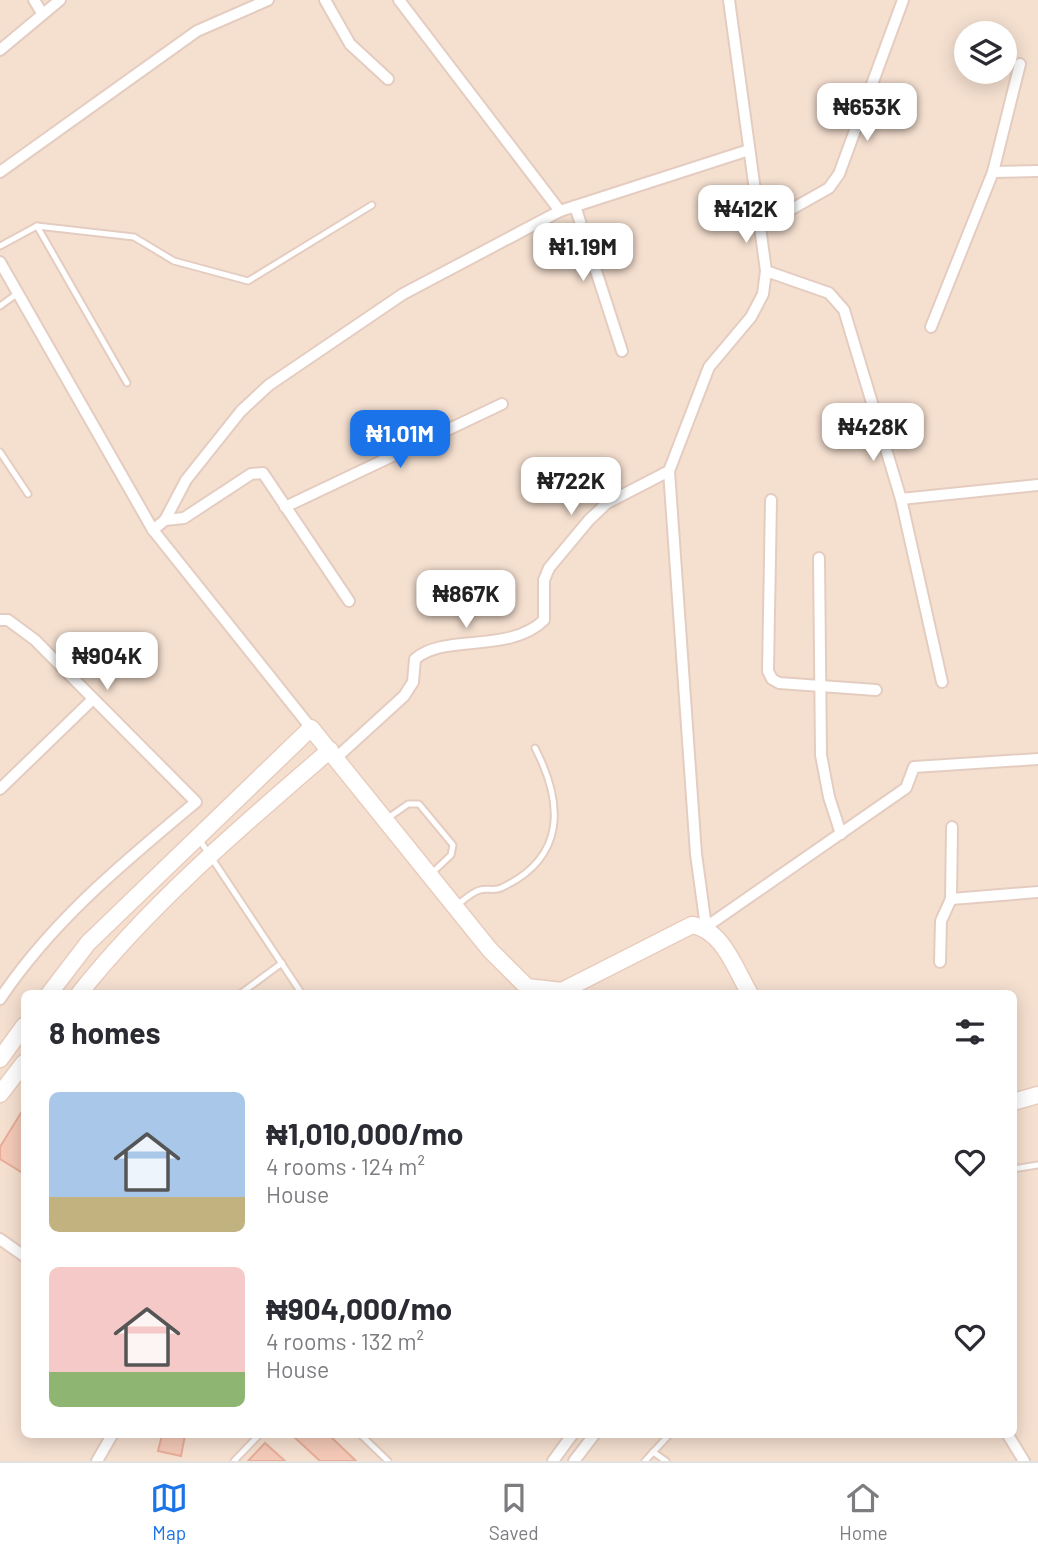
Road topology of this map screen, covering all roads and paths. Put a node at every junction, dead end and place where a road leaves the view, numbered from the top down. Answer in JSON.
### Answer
{"nodes":[{"id":1,"x":34,"y":0,"type":"edge"},
{"id":2,"x":60,"y":0,"type":"edge"},
{"id":3,"x":268,"y":0,"type":"edge"},
{"id":4,"x":325,"y":0,"type":"edge"},
{"id":5,"x":399,"y":0,"type":"edge"},
{"id":6,"x":729,"y":0,"type":"edge"},
{"id":7,"x":903,"y":0,"type":"edge"},
{"id":8,"x":42,"y":13,"type":"junction"},
{"id":9,"x":0,"y":51,"type":"edge"},
{"id":10,"x":1020,"y":64,"type":"dead end"},
{"id":11,"x":388,"y":79,"type":"dead end"},
{"id":12,"x":749,"y":150,"type":"junction"},
{"id":13,"x":0,"y":172,"type":"edge"},
{"id":14,"x":993,"y":172,"type":"junction"},
{"id":15,"x":1038,"y":172,"type":"edge"},
{"id":16,"x":372,"y":205,"type":"dead end"},
{"id":17,"x":575,"y":206,"type":"junction"},
{"id":18,"x":560,"y":211,"type":"junction"},
{"id":19,"x":37,"y":226,"type":"junction"},
{"id":20,"x":760,"y":227,"type":"junction"},
{"id":21,"x":0,"y":246,"type":"edge"},
{"id":22,"x":0,"y":262,"type":"edge"},
{"id":23,"x":766,"y":271,"type":"junction"},
{"id":24,"x":18,"y":293,"type":"junction"},
{"id":25,"x":0,"y":306,"type":"edge"},
{"id":26,"x":931,"y":327,"type":"dead end"},
{"id":27,"x":622,"y":351,"type":"dead end"},
{"id":28,"x":127,"y":383,"type":"dead end"},
{"id":29,"x":502,"y":404,"type":"dead end"},
{"id":30,"x":0,"y":452,"type":"edge"},
{"id":31,"x":669,"y":471,"type":"junction"},
{"id":32,"x":1038,"y":485,"type":"edge"},
{"id":33,"x":27,"y":494,"type":"dead end"},
{"id":34,"x":901,"y":499,"type":"junction"},
{"id":35,"x":771,"y":500,"type":"dead end"},
{"id":36,"x":285,"y":507,"type":"junction"},
{"id":37,"x":165,"y":520,"type":"junction"},
{"id":38,"x":153,"y":530,"type":"junction"},
{"id":39,"x":819,"y":558,"type":"dead end"},
{"id":40,"x":349,"y":601,"type":"dead end"},
{"id":41,"x":0,"y":620,"type":"edge"},
{"id":42,"x":942,"y":682,"type":"dead end"},
{"id":43,"x":819,"y":686,"type":"junction"},
{"id":44,"x":876,"y":690,"type":"dead end"},
{"id":45,"x":92,"y":700,"type":"junction"},
{"id":46,"x":311,"y":728,"type":"junction"},
{"id":47,"x":535,"y":748,"type":"dead end"},
{"id":48,"x":333,"y":754,"type":"junction"},
{"id":49,"x":1038,"y":759,"type":"edge"},
{"id":50,"x":0,"y":789,"type":"edge"},
{"id":51,"x":386,"y":820,"type":"junction"},
{"id":52,"x":952,"y":827,"type":"dead end"},
{"id":53,"x":841,"y":834,"type":"junction"},
{"id":54,"x":197,"y":837,"type":"junction"},
{"id":55,"x":210,"y":856,"type":"junction"},
{"id":56,"x":430,"y":875,"type":"junction"},
{"id":57,"x":1038,"y":892,"type":"edge"},
{"id":58,"x":951,"y":899,"type":"junction"},
{"id":59,"x":455,"y":906,"type":"junction"},
{"id":60,"x":706,"y":927,"type":"junction"},
{"id":61,"x":940,"y":961,"type":"dead end"},
{"id":62,"x":282,"y":963,"type":"junction"},
{"id":63,"x":52,"y":990,"type":"edge"},
{"id":64,"x":83,"y":990,"type":"edge"},
{"id":65,"x":245,"y":990,"type":"edge"},
{"id":66,"x":299,"y":990,"type":"edge"},
{"id":67,"x":540,"y":990,"type":"edge"},
{"id":68,"x":564,"y":990,"type":"edge"},
{"id":69,"x":748,"y":990,"type":"edge"},
{"id":70,"x":0,"y":999,"type":"edge"},
{"id":71,"x":21,"y":1030,"type":"edge"},
{"id":72,"x":0,"y":1059,"type":"edge"},
{"id":73,"x":21,"y":1069,"type":"edge"},
{"id":74,"x":0,"y":1094,"type":"edge"},
{"id":75,"x":1038,"y":1095,"type":"edge"},
{"id":76,"x":1017,"y":1101,"type":"edge"},
{"id":77,"x":1038,"y":1165,"type":"edge"},
{"id":78,"x":1017,"y":1168,"type":"edge"},
{"id":79,"x":0,"y":1239,"type":"edge"},
{"id":80,"x":21,"y":1254,"type":"edge"},
{"id":81,"x":110,"y":1438,"type":"edge"},
{"id":82,"x":257,"y":1438,"type":"edge"},
{"id":83,"x":364,"y":1438,"type":"edge"},
{"id":84,"x":570,"y":1438,"type":"edge"},
{"id":85,"x":592,"y":1438,"type":"edge"},
{"id":86,"x":666,"y":1438,"type":"edge"},
{"id":87,"x":1010,"y":1438,"type":"edge"},
{"id":88,"x":653,"y":1452,"type":"junction"},
{"id":89,"x":579,"y":1459,"type":"edge"},
{"id":90,"x":97,"y":1461,"type":"edge"},
{"id":91,"x":234,"y":1461,"type":"edge"},
{"id":92,"x":388,"y":1461,"type":"edge"},
{"id":93,"x":553,"y":1461,"type":"edge"},
{"id":94,"x":645,"y":1461,"type":"edge"},
{"id":95,"x":666,"y":1461,"type":"edge"},
{"id":96,"x":1024,"y":1461,"type":"edge"}],
"edges":[{"from":1,"to":8,"type":"street"},
{"from":2,"to":8,"type":"street"},
{"from":3,"to":13,"type":"street"},
{"from":4,"to":11,"type":"street"},
{"from":5,"to":18,"type":"street"},
{"from":6,"to":12,"type":"street"},
{"from":7,"to":20,"type":"street"},
{"from":8,"to":9,"type":"street"},
{"from":10,"to":14,"type":"street"},
{"from":12,"to":17,"type":"street"},
{"from":12,"to":20,"type":"street"},
{"from":14,"to":15,"type":"street"},
{"from":14,"to":26,"type":"street"},
{"from":16,"to":19,"type":"lane"},
{"from":17,"to":18,"type":"street"},
{"from":17,"to":27,"type":"street"},
{"from":18,"to":37,"type":"street"},
{"from":19,"to":21,"type":"lane"},
{"from":19,"to":28,"type":"lane"},
{"from":20,"to":23,"type":"street"},
{"from":22,"to":24,"type":"street"},
{"from":23,"to":31,"type":"street"},
{"from":23,"to":34,"type":"street"},
{"from":24,"to":25,"type":"lane"},
{"from":24,"to":38,"type":"street"},
{"from":29,"to":36,"type":"street"},
{"from":30,"to":33,"type":"lane"},
{"from":31,"to":48,"type":"street"},
{"from":31,"to":60,"type":"street"},
{"from":32,"to":34,"type":"street"},
{"from":34,"to":42,"type":"street"},
{"from":35,"to":43,"type":"street"},
{"from":36,"to":37,"type":"street"},
{"from":36,"to":40,"type":"street"},
{"from":37,"to":38,"type":"street"},
{"from":38,"to":46,"type":"street"},
{"from":39,"to":43,"type":"street"},
{"from":41,"to":45,"type":"street"},
{"from":43,"to":44,"type":"street"},
{"from":43,"to":53,"type":"street"},
{"from":45,"to":50,"type":"street"},
{"from":45,"to":70,"type":"street"},
{"from":46,"to":48,"type":"street"},
{"from":46,"to":54,"type":"street"},
{"from":47,"to":59,"type":"lane"},
{"from":48,"to":51,"type":"street"},
{"from":48,"to":55,"type":"street"},
{"from":49,"to":53,"type":"street"},
{"from":51,"to":56,"type":"street"},
{"from":51,"to":56,"type":"lane"},
{"from":52,"to":58,"type":"street"},
{"from":53,"to":60,"type":"street"},
{"from":54,"to":55,"type":"lane"},
{"from":54,"to":63,"type":"street"},
{"from":55,"to":62,"type":"lane"},
{"from":55,"to":64,"type":"street"},
{"from":56,"to":59,"type":"street"},
{"from":57,"to":58,"type":"street"},
{"from":58,"to":61,"type":"street"},
{"from":59,"to":67,"type":"street"},
{"from":60,"to":68,"type":"street"},
{"from":60,"to":69,"type":"street"},
{"from":62,"to":65,"type":"lane"},
{"from":62,"to":66,"type":"lane"},
{"from":71,"to":72,"type":"street"},
{"from":73,"to":74,"type":"street"},
{"from":75,"to":76,"type":"street"},
{"from":77,"to":78,"type":"lane"},
{"from":79,"to":80,"type":"street"},
{"from":81,"to":90,"type":"street"},
{"from":82,"to":91,"type":"lane"},
{"from":83,"to":92,"type":"lane"},
{"from":84,"to":93,"type":"street"},
{"from":85,"to":89,"type":"street"},
{"from":86,"to":88,"type":"lane"},
{"from":87,"to":96,"type":"street"},
{"from":88,"to":94,"type":"lane"},
{"from":88,"to":95,"type":"lane"}]}
